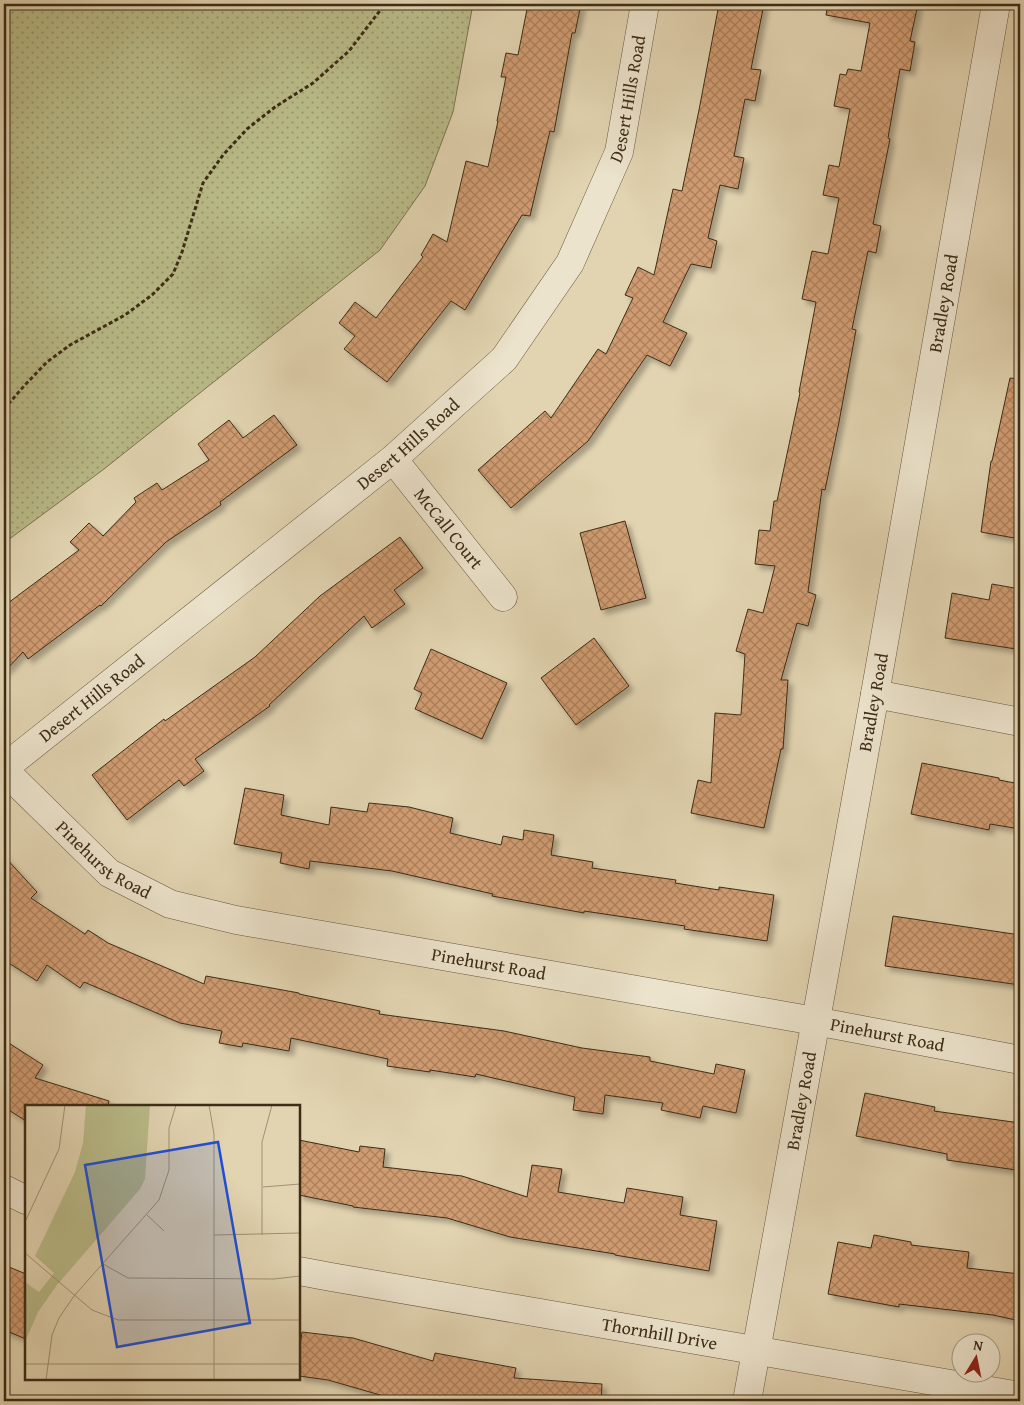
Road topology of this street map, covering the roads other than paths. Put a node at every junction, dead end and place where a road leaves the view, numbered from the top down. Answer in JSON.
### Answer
{"nodes":[{"id":1,"x":645,"y":4,"type":"edge"},
{"id":2,"x":996,"y":4,"type":"edge"},
{"id":3,"x":392,"y":459,"type":"junction"},
{"id":4,"x":503,"y":597,"type":"dead end"},
{"id":5,"x":875,"y":694,"type":"junction"},
{"id":6,"x":1020,"y":722,"type":"edge"},
{"id":7,"x":4,"y":769,"type":"edge"},
{"id":8,"x":815,"y":1021,"type":"junction"},
{"id":9,"x":1020,"y":1060,"type":"edge"},
{"id":10,"x":4,"y":1189,"type":"edge"},
{"id":11,"x":25,"y":1200,"type":"edge"},
{"id":12,"x":300,"y":1270,"type":"edge"},
{"id":13,"x":756,"y":1350,"type":"junction"},
{"id":14,"x":1020,"y":1396,"type":"edge"},
{"id":15,"x":747,"y":1401,"type":"edge"}],
"edges":[{"from":1,"to":3,"type":"street","name":"Desert Hills Road"},
{"from":2,"to":5,"type":"street","name":"Bradley Road"},
{"from":3,"to":4,"type":"street","name":"McCall Court"},
{"from":3,"to":7,"type":"street","name":"Desert Hills Road"},
{"from":5,"to":6,"type":"street"},
{"from":5,"to":8,"type":"street","name":"Bradley Road"},
{"from":7,"to":8,"type":"street","name":"Pinehurst Road"},
{"from":8,"to":9,"type":"street","name":"Pinehurst Road"},
{"from":8,"to":13,"type":"street","name":"Bradley Road"},
{"from":10,"to":11,"type":"street"},
{"from":12,"to":13,"type":"street","name":"Thornhill Drive"},
{"from":13,"to":14,"type":"street","name":"Thornhill Drive"},
{"from":13,"to":15,"type":"street","name":"Bradley Road"}]}
